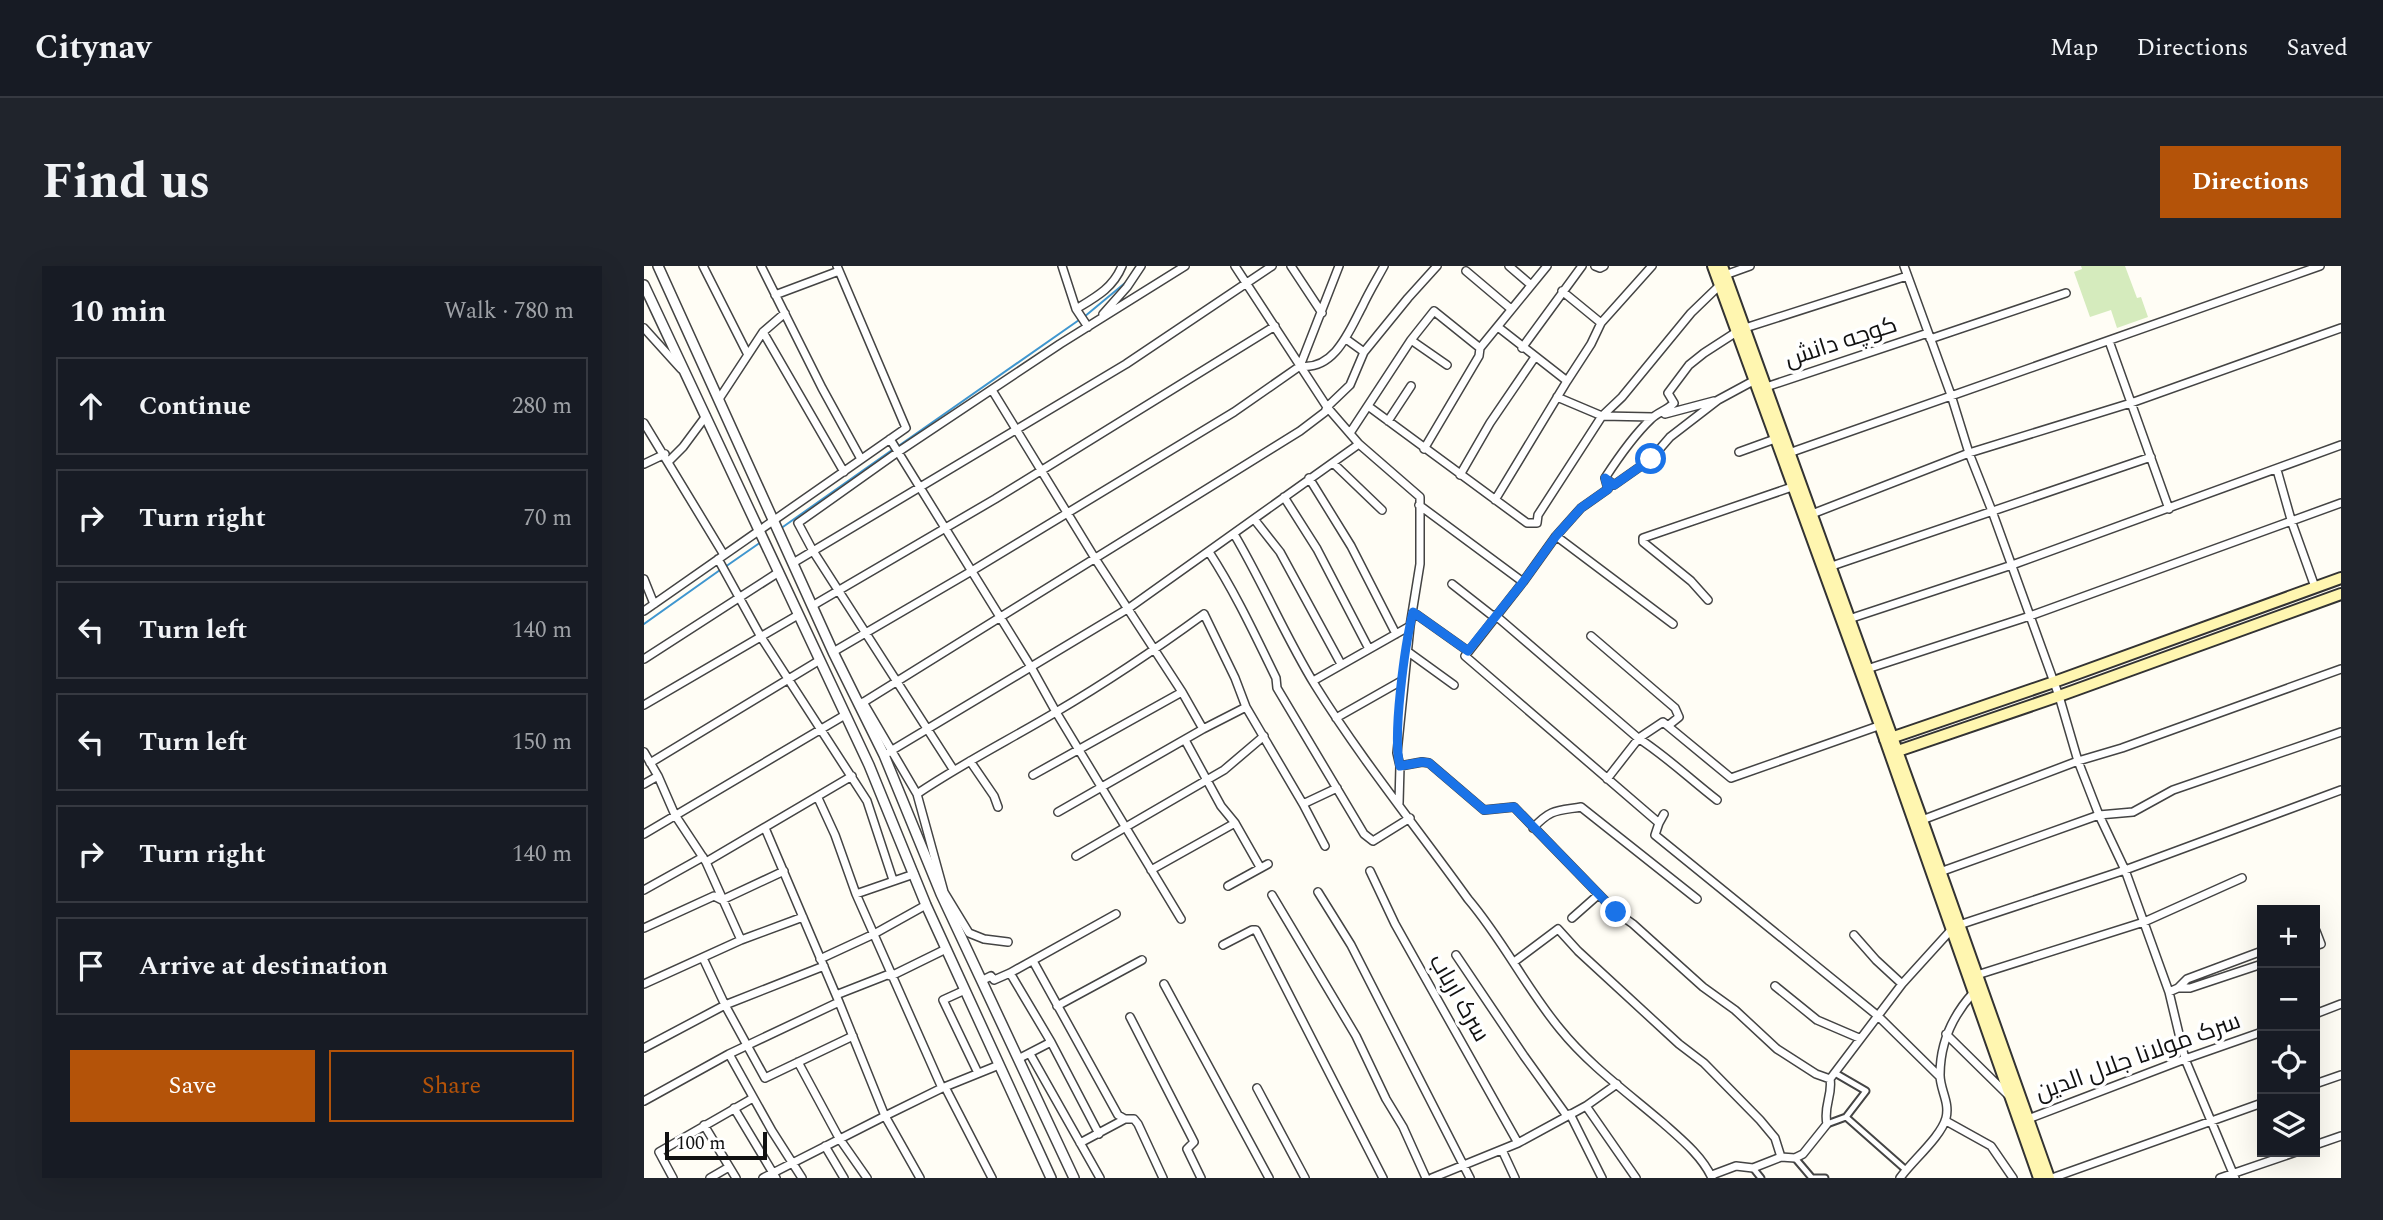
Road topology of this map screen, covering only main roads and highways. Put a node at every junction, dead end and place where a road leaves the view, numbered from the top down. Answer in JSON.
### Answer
{"nodes":[{"id":1,"x":1713,"y":266,"type":"edge"},
{"id":2,"x":1722,"y":275,"type":"edge"},
{"id":3,"x":1741,"y":329,"type":"junction"},
{"id":4,"x":2341,"y":578,"type":"edge"},
{"id":5,"x":2341,"y":594,"type":"edge"},
{"id":6,"x":1883,"y":724,"type":"junction"},
{"id":7,"x":1888,"y":739,"type":"junction"},
{"id":8,"x":1894,"y":753,"type":"junction"},
{"id":9,"x":1955,"y":927,"type":"junction"},
{"id":10,"x":2014,"y":1097,"type":"junction"},
{"id":11,"x":2039,"y":1178,"type":"edge"},
{"id":12,"x":2051,"y":1178,"type":"edge"}],
"edges":[{"from":1,"to":2,"type":"main road"},
{"from":2,"to":3,"type":"main road"},
{"from":3,"to":6,"type":"main road"},
{"from":3,"to":6,"type":"main road"},
{"from":4,"to":7,"type":"main road"},
{"from":5,"to":8,"type":"main road"},
{"from":6,"to":7,"type":"main road"},
{"from":7,"to":8,"type":"main road"},
{"from":8,"to":9,"type":"main road"},
{"from":8,"to":9,"type":"main road"},
{"from":9,"to":10,"type":"main road"},
{"from":9,"to":10,"type":"main road"},
{"from":10,"to":11,"type":"main road"},
{"from":10,"to":12,"type":"main road"}]}
